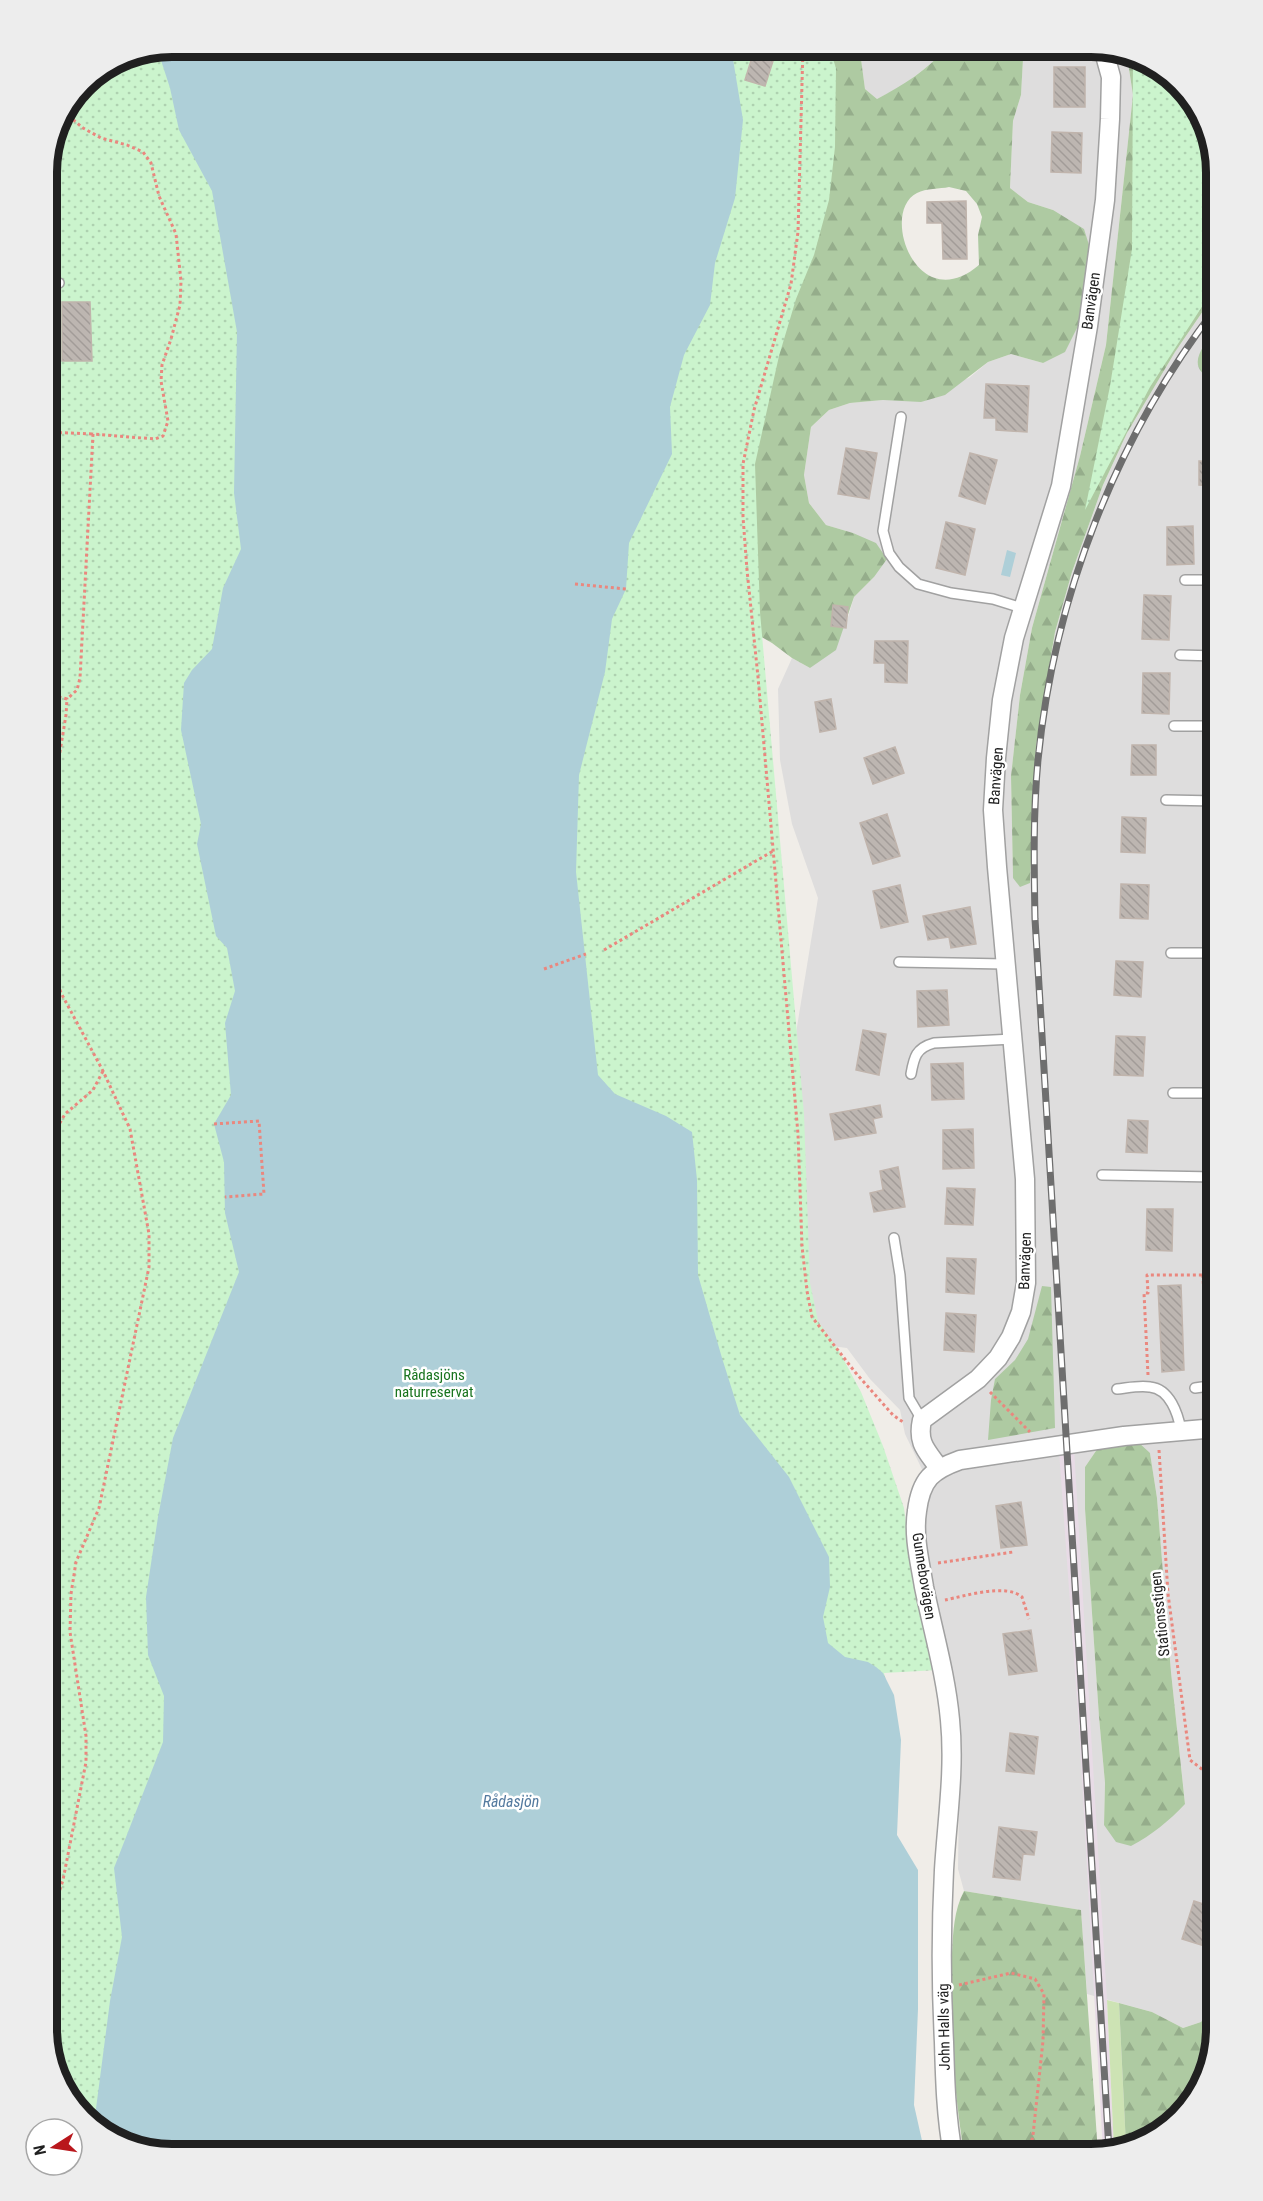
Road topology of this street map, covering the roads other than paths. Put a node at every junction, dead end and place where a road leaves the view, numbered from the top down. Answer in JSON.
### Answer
{"nodes":[{"id":1,"x":1106,"y":58,"type":"edge"},
{"id":2,"x":901,"y":417,"type":"dead end"},
{"id":3,"x":1185,"y":580,"type":"dead end"},
{"id":4,"x":1206,"y":580,"type":"edge"},
{"id":5,"x":1022,"y":608,"type":"junction"},
{"id":6,"x":1180,"y":655,"type":"dead end"},
{"id":7,"x":1206,"y":656,"type":"edge"},
{"id":8,"x":1174,"y":726,"type":"dead end"},
{"id":9,"x":1206,"y":726,"type":"edge"},
{"id":10,"x":1166,"y":800,"type":"dead end"},
{"id":11,"x":1206,"y":801,"type":"edge"},
{"id":12,"x":1171,"y":953,"type":"dead end"},
{"id":13,"x":1206,"y":953,"type":"edge"},
{"id":14,"x":898,"y":962,"type":"dead end"},
{"id":15,"x":1005,"y":964,"type":"junction"},
{"id":16,"x":1013,"y":1039,"type":"junction"},
{"id":17,"x":911,"y":1074,"type":"dead end"},
{"id":18,"x":1173,"y":1093,"type":"dead end"},
{"id":19,"x":1206,"y":1093,"type":"edge"},
{"id":20,"x":1102,"y":1175,"type":"dead end"},
{"id":21,"x":1206,"y":1177,"type":"edge"},
{"id":22,"x":894,"y":1238,"type":"dead end"},
{"id":23,"x":1206,"y":1387,"type":"edge"},
{"id":24,"x":1195,"y":1388,"type":"dead end"},
{"id":25,"x":1117,"y":1389,"type":"dead end"},
{"id":26,"x":921,"y":1426,"type":"junction"},
{"id":27,"x":1206,"y":1429,"type":"edge"},
{"id":28,"x":1181,"y":1430,"type":"junction"},
{"id":29,"x":939,"y":1468,"type":"junction"},
{"id":30,"x":943,"y":1898,"type":"joint"},
{"id":31,"x":952,"y":2144,"type":"edge"}],
"edges":[{"from":1,"to":5,"type":"street","name":"Banvägen"},
{"from":2,"to":5,"type":"lane"},
{"from":3,"to":4,"type":"lane"},
{"from":5,"to":15,"type":"street","name":"Banvägen"},
{"from":6,"to":7,"type":"lane"},
{"from":8,"to":9,"type":"lane"},
{"from":10,"to":11,"type":"lane"},
{"from":12,"to":13,"type":"lane"},
{"from":14,"to":15,"type":"lane"},
{"from":15,"to":16,"type":"street","name":"Banvägen"},
{"from":16,"to":17,"type":"lane"},
{"from":16,"to":26,"type":"street","name":"Banvägen"},
{"from":18,"to":19,"type":"lane"},
{"from":20,"to":21,"type":"lane"},
{"from":22,"to":26,"type":"lane"},
{"from":23,"to":24,"type":"lane"},
{"from":25,"to":28,"type":"lane"},
{"from":26,"to":29,"type":"street"},
{"from":27,"to":28,"type":"street"},
{"from":28,"to":29,"type":"street"},
{"from":29,"to":30,"type":"street","name":"Gunnebovägen"},
{"from":30,"to":31,"type":"street","name":"John Halls väg"}]}
